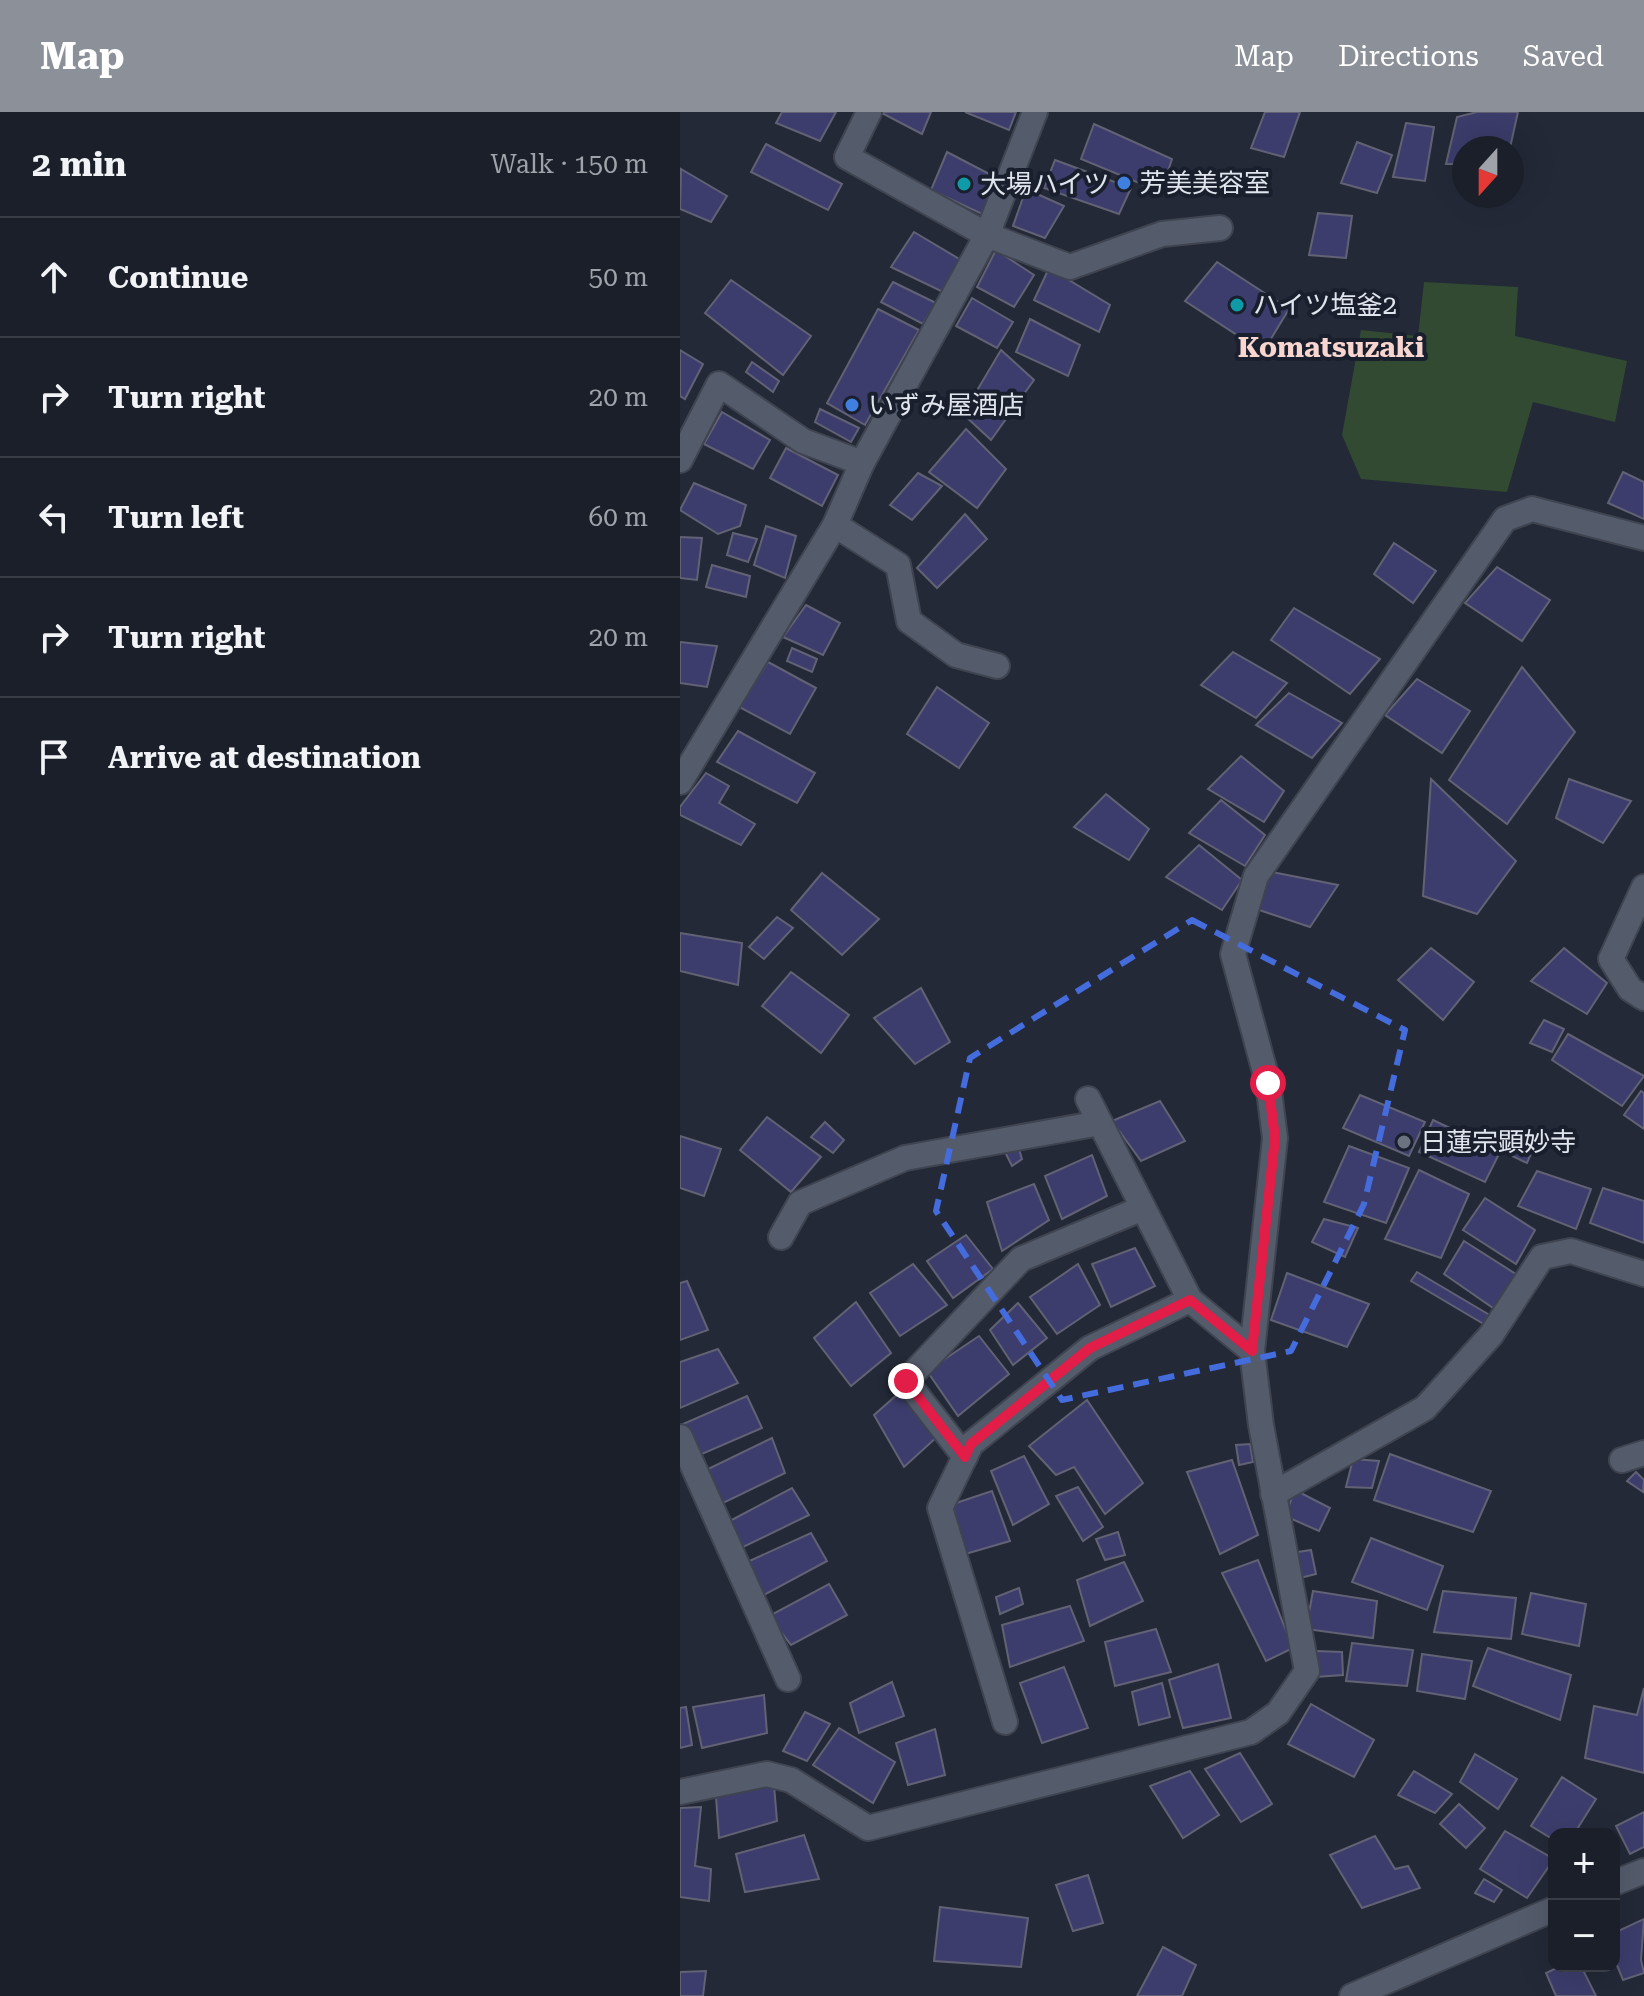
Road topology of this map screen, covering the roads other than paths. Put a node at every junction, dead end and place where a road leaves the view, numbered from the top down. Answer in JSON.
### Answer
{"nodes":[{"id":1,"x":869,"y":112,"type":"edge"},
{"id":2,"x":1035,"y":112,"type":"edge"},
{"id":3,"x":1220,"y":228,"type":"dead end"},
{"id":4,"x":987,"y":235,"type":"junction"},
{"id":5,"x":680,"y":460,"type":"edge"},
{"id":6,"x":862,"y":463,"type":"junction"},
{"id":7,"x":835,"y":525,"type":"junction"},
{"id":8,"x":1644,"y":538,"type":"edge"},
{"id":9,"x":997,"y":666,"type":"dead end"},
{"id":10,"x":680,"y":782,"type":"edge"},
{"id":11,"x":1644,"y":887,"type":"edge"},
{"id":12,"x":1644,"y":998,"type":"edge"},
{"id":13,"x":1088,"y":1099,"type":"dead end"},
{"id":14,"x":1100,"y":1123,"type":"junction"},
{"id":15,"x":1143,"y":1208,"type":"junction"},
{"id":16,"x":781,"y":1237,"type":"dead end"},
{"id":17,"x":1644,"y":1274,"type":"edge"},
{"id":18,"x":1190,"y":1300,"type":"junction"},
{"id":19,"x":1252,"y":1351,"type":"junction"},
{"id":20,"x":680,"y":1437,"type":"edge"},
{"id":21,"x":965,"y":1457,"type":"junction"},
{"id":22,"x":1273,"y":1494,"type":"junction"},
{"id":23,"x":788,"y":1679,"type":"dead end"},
{"id":24,"x":1005,"y":1722,"type":"dead end"},
{"id":25,"x":680,"y":1792,"type":"edge"},
{"id":26,"x":1644,"y":1871,"type":"edge"},
{"id":27,"x":1620,"y":1881,"type":"edge"},
{"id":28,"x":1548,"y":1912,"type":"edge"},
{"id":29,"x":1352,"y":1996,"type":"edge"}],
"edges":[{"from":1,"to":4,"type":"street"},
{"from":2,"to":4,"type":"street"},
{"from":3,"to":4,"type":"street"},
{"from":4,"to":6,"type":"street"},
{"from":5,"to":6,"type":"street"},
{"from":6,"to":7,"type":"street"},
{"from":7,"to":9,"type":"street"},
{"from":7,"to":10,"type":"street"},
{"from":8,"to":19,"type":"street"},
{"from":11,"to":12,"type":"street"},
{"from":13,"to":14,"type":"street"},
{"from":14,"to":15,"type":"street"},
{"from":14,"to":16,"type":"street"},
{"from":15,"to":18,"type":"street"},
{"from":15,"to":21,"type":"street"},
{"from":17,"to":22,"type":"street"},
{"from":18,"to":19,"type":"street"},
{"from":18,"to":21,"type":"street"},
{"from":19,"to":22,"type":"street"},
{"from":20,"to":23,"type":"street"},
{"from":21,"to":24,"type":"street"},
{"from":22,"to":25,"type":"street"},
{"from":26,"to":27,"type":"street"},
{"from":28,"to":29,"type":"street"}]}
